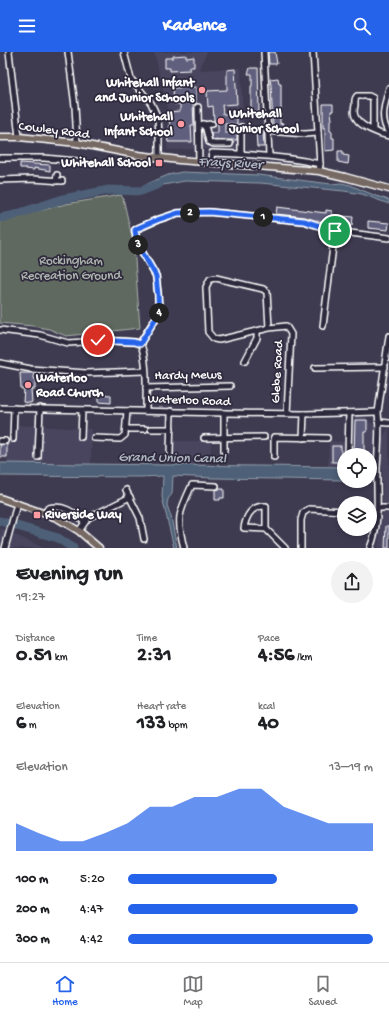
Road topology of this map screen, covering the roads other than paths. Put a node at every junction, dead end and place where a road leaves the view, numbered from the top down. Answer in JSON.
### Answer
{"nodes":[{"id":1,"x":9,"y":52,"type":"edge"},
{"id":2,"x":68,"y":52,"type":"edge"},
{"id":3,"x":124,"y":52,"type":"edge"},
{"id":4,"x":264,"y":52,"type":"edge"},
{"id":5,"x":313,"y":52,"type":"edge"},
{"id":6,"x":389,"y":88,"type":"edge"},
{"id":7,"x":198,"y":107,"type":"dead end"},
{"id":8,"x":203,"y":124,"type":"junction"},
{"id":9,"x":212,"y":124,"type":"dead end"},
{"id":10,"x":241,"y":127,"type":"dead end"},
{"id":11,"x":198,"y":129,"type":"junction"},
{"id":12,"x":373,"y":130,"type":"junction"},
{"id":13,"x":268,"y":131,"type":"junction"},
{"id":14,"x":318,"y":133,"type":"junction"},
{"id":15,"x":389,"y":134,"type":"edge"},
{"id":16,"x":0,"y":136,"type":"edge"},
{"id":17,"x":19,"y":137,"type":"junction"},
{"id":18,"x":77,"y":143,"type":"junction"},
{"id":19,"x":230,"y":144,"type":"dead end"},
{"id":20,"x":241,"y":154,"type":"junction"},
{"id":21,"x":269,"y":155,"type":"junction"},
{"id":22,"x":0,"y":158,"type":"edge"},
{"id":23,"x":158,"y":158,"type":"junction"},
{"id":24,"x":76,"y":161,"type":"dead end"},
{"id":25,"x":199,"y":162,"type":"junction"},
{"id":26,"x":210,"y":163,"type":"junction"},
{"id":27,"x":320,"y":164,"type":"junction"},
{"id":28,"x":319,"y":171,"type":"junction"},
{"id":29,"x":57,"y":175,"type":"dead end"},
{"id":30,"x":0,"y":180,"type":"edge"},
{"id":31,"x":389,"y":189,"type":"edge"},
{"id":32,"x":335,"y":231,"type":"junction"},
{"id":33,"x":389,"y":238,"type":"edge"},
{"id":34,"x":323,"y":326,"type":"dead end"},
{"id":35,"x":269,"y":328,"type":"junction"},
{"id":36,"x":0,"y":330,"type":"edge"},
{"id":37,"x":257,"y":332,"type":"junction"},
{"id":38,"x":389,"y":336,"type":"edge"},
{"id":39,"x":140,"y":344,"type":"junction"},
{"id":40,"x":388,"y":354,"type":"edge"},
{"id":41,"x":245,"y":360,"type":"dead end"},
{"id":42,"x":0,"y":362,"type":"edge"},
{"id":43,"x":385,"y":367,"type":"junction"},
{"id":44,"x":315,"y":368,"type":"dead end"},
{"id":45,"x":145,"y":371,"type":"junction"},
{"id":46,"x":230,"y":386,"type":"dead end"},
{"id":47,"x":146,"y":388,"type":"junction"},
{"id":48,"x":0,"y":408,"type":"edge"},
{"id":49,"x":14,"y":408,"type":"junction"},
{"id":50,"x":40,"y":408,"type":"junction"},
{"id":51,"x":82,"y":410,"type":"junction"},
{"id":52,"x":127,"y":411,"type":"junction"},
{"id":53,"x":146,"y":411,"type":"junction"},
{"id":54,"x":171,"y":411,"type":"junction"},
{"id":55,"x":378,"y":412,"type":"junction"},
{"id":56,"x":224,"y":413,"type":"junction"},
{"id":57,"x":287,"y":413,"type":"junction"},
{"id":58,"x":349,"y":413,"type":"junction"},
{"id":59,"x":304,"y":414,"type":"junction"},
{"id":60,"x":379,"y":422,"type":"junction"},
{"id":61,"x":389,"y":424,"type":"edge"},
{"id":62,"x":145,"y":429,"type":"dead end"},
{"id":63,"x":151,"y":429,"type":"dead end"},
{"id":64,"x":171,"y":429,"type":"junction"},
{"id":65,"x":126,"y":430,"type":"junction"},
{"id":66,"x":81,"y":437,"type":"dead end"},
{"id":67,"x":264,"y":437,"type":"dead end"},
{"id":68,"x":94,"y":438,"type":"dead end"},
{"id":69,"x":204,"y":438,"type":"dead end"},
{"id":70,"x":224,"y":438,"type":"junction"},
{"id":71,"x":303,"y":438,"type":"junction"},
{"id":72,"x":327,"y":438,"type":"dead end"},
{"id":73,"x":13,"y":439,"type":"dead end"},
{"id":74,"x":348,"y":448,"type":"edge"},
{"id":75,"x":224,"y":451,"type":"dead end"},
{"id":76,"x":170,"y":454,"type":"dead end"},
{"id":77,"x":38,"y":457,"type":"dead end"},
{"id":78,"x":274,"y":457,"type":"dead end"},
{"id":79,"x":216,"y":486,"type":"dead end"},
{"id":80,"x":126,"y":490,"type":"dead end"},
{"id":81,"x":0,"y":498,"type":"edge"},
{"id":82,"x":130,"y":498,"type":"junction"},
{"id":83,"x":17,"y":504,"type":"junction"},
{"id":84,"x":378,"y":508,"type":"junction"},
{"id":85,"x":389,"y":508,"type":"edge"},
{"id":86,"x":337,"y":511,"type":"edge"},
{"id":87,"x":45,"y":513,"type":"junction"},
{"id":88,"x":84,"y":522,"type":"junction"},
{"id":89,"x":266,"y":529,"type":"junction"},
{"id":90,"x":79,"y":531,"type":"junction"},
{"id":91,"x":144,"y":539,"type":"dead end"},
{"id":92,"x":5,"y":548,"type":"edge"},
{"id":93,"x":99,"y":548,"type":"edge"},
{"id":94,"x":184,"y":548,"type":"edge"},
{"id":95,"x":285,"y":548,"type":"edge"},
{"id":96,"x":301,"y":548,"type":"edge"},
{"id":97,"x":370,"y":548,"type":"edge"}],
"edges":[{"from":1,"to":17,"type":"street"},
{"from":2,"to":18,"type":"street"},
{"from":3,"to":23,"type":"street"},
{"from":4,"to":13,"type":"street"},
{"from":5,"to":14,"type":"street"},
{"from":6,"to":15,"type":"street"},
{"from":7,"to":11,"type":"street"},
{"from":8,"to":9,"type":"street"},
{"from":8,"to":11,"type":"street"},
{"from":8,"to":19,"type":"street"},
{"from":10,"to":20,"type":"street"},
{"from":11,"to":25,"type":"street"},
{"from":12,"to":12,"type":"street"},
{"from":12,"to":15,"type":"street"},
{"from":13,"to":14,"type":"street"},
{"from":13,"to":21,"type":"street"},
{"from":14,"to":27,"type":"street"},
{"from":16,"to":17,"type":"main road","name":"Cowley Road"},
{"from":17,"to":18,"type":"main road","name":"Cowley Road"},
{"from":18,"to":23,"type":"main road","name":"Cowley Road"},
{"from":20,"to":21,"type":"street"},
{"from":20,"to":26,"type":"street"},
{"from":21,"to":27,"type":"street"},
{"from":22,"to":24,"type":"street"},
{"from":23,"to":25,"type":"main road","name":"Cowley Road"},
{"from":25,"to":26,"type":"main road","name":"Cowley Road"},
{"from":26,"to":28,"type":"main road","name":"Cowley Road"},
{"from":27,"to":28,"type":"street"},
{"from":28,"to":31,"type":"main road","name":"Cowley Road"},
{"from":29,"to":30,"type":"street"},
{"from":32,"to":33,"type":"street"},
{"from":32,"to":34,"type":"street"},
{"from":32,"to":39,"type":"street"},
{"from":35,"to":37,"type":"street"},
{"from":35,"to":37,"type":"street"},
{"from":35,"to":57,"type":"street","name":"Glebe Road"},
{"from":36,"to":39,"type":"street"},
{"from":37,"to":41,"type":"street"},
{"from":38,"to":40,"type":"street"},
{"from":39,"to":45,"type":"street"},
{"from":40,"to":43,"type":"street"},
{"from":42,"to":45,"type":"street"},
{"from":43,"to":44,"type":"street"},
{"from":43,"to":55,"type":"street"},
{"from":45,"to":47,"type":"street"},
{"from":46,"to":47,"type":"street","name":"Hardy Mews"},
{"from":47,"to":53,"type":"street"},
{"from":48,"to":49,"type":"street","name":"Waterloo Road"},
{"from":49,"to":50,"type":"street","name":"Waterloo Road"},
{"from":49,"to":73,"type":"street"},
{"from":50,"to":51,"type":"street","name":"Waterloo Road"},
{"from":50,"to":77,"type":"street"},
{"from":51,"to":52,"type":"street","name":"Waterloo Road"},
{"from":51,"to":66,"type":"street"},
{"from":52,"to":53,"type":"street","name":"Waterloo Road"},
{"from":52,"to":65,"type":"street"},
{"from":53,"to":54,"type":"street","name":"Waterloo Road"},
{"from":54,"to":56,"type":"street","name":"Waterloo Road"},
{"from":54,"to":64,"type":"street"},
{"from":55,"to":58,"type":"street","name":"Waterloo Road"},
{"from":55,"to":60,"type":"street"},
{"from":56,"to":57,"type":"street","name":"Waterloo Road"},
{"from":56,"to":70,"type":"street"},
{"from":57,"to":59,"type":"street","name":"Waterloo Road"},
{"from":58,"to":59,"type":"street","name":"Waterloo Road"},
{"from":58,"to":74,"type":"street"},
{"from":59,"to":71,"type":"street"},
{"from":60,"to":61,"type":"street"},
{"from":60,"to":84,"type":"street"},
{"from":62,"to":65,"type":"street"},
{"from":63,"to":64,"type":"street"},
{"from":64,"to":76,"type":"street"},
{"from":65,"to":68,"type":"street"},
{"from":67,"to":70,"type":"street"},
{"from":69,"to":70,"type":"street"},
{"from":70,"to":75,"type":"street"},
{"from":71,"to":72,"type":"street"},
{"from":71,"to":78,"type":"street"},
{"from":79,"to":94,"type":"street"},
{"from":80,"to":82,"type":"street"},
{"from":81,"to":83,"type":"main road"},
{"from":82,"to":88,"type":"street"},
{"from":82,"to":91,"type":"street"},
{"from":83,"to":87,"type":"main road"},
{"from":83,"to":92,"type":"street"},
{"from":84,"to":85,"type":"street"},
{"from":84,"to":97,"type":"street"},
{"from":86,"to":96,"type":"street"},
{"from":87,"to":88,"type":"street"},
{"from":87,"to":90,"type":"main road"},
{"from":88,"to":90,"type":"street"},
{"from":89,"to":89,"type":"street"},
{"from":89,"to":95,"type":"street"},
{"from":90,"to":93,"type":"main road"}]}
